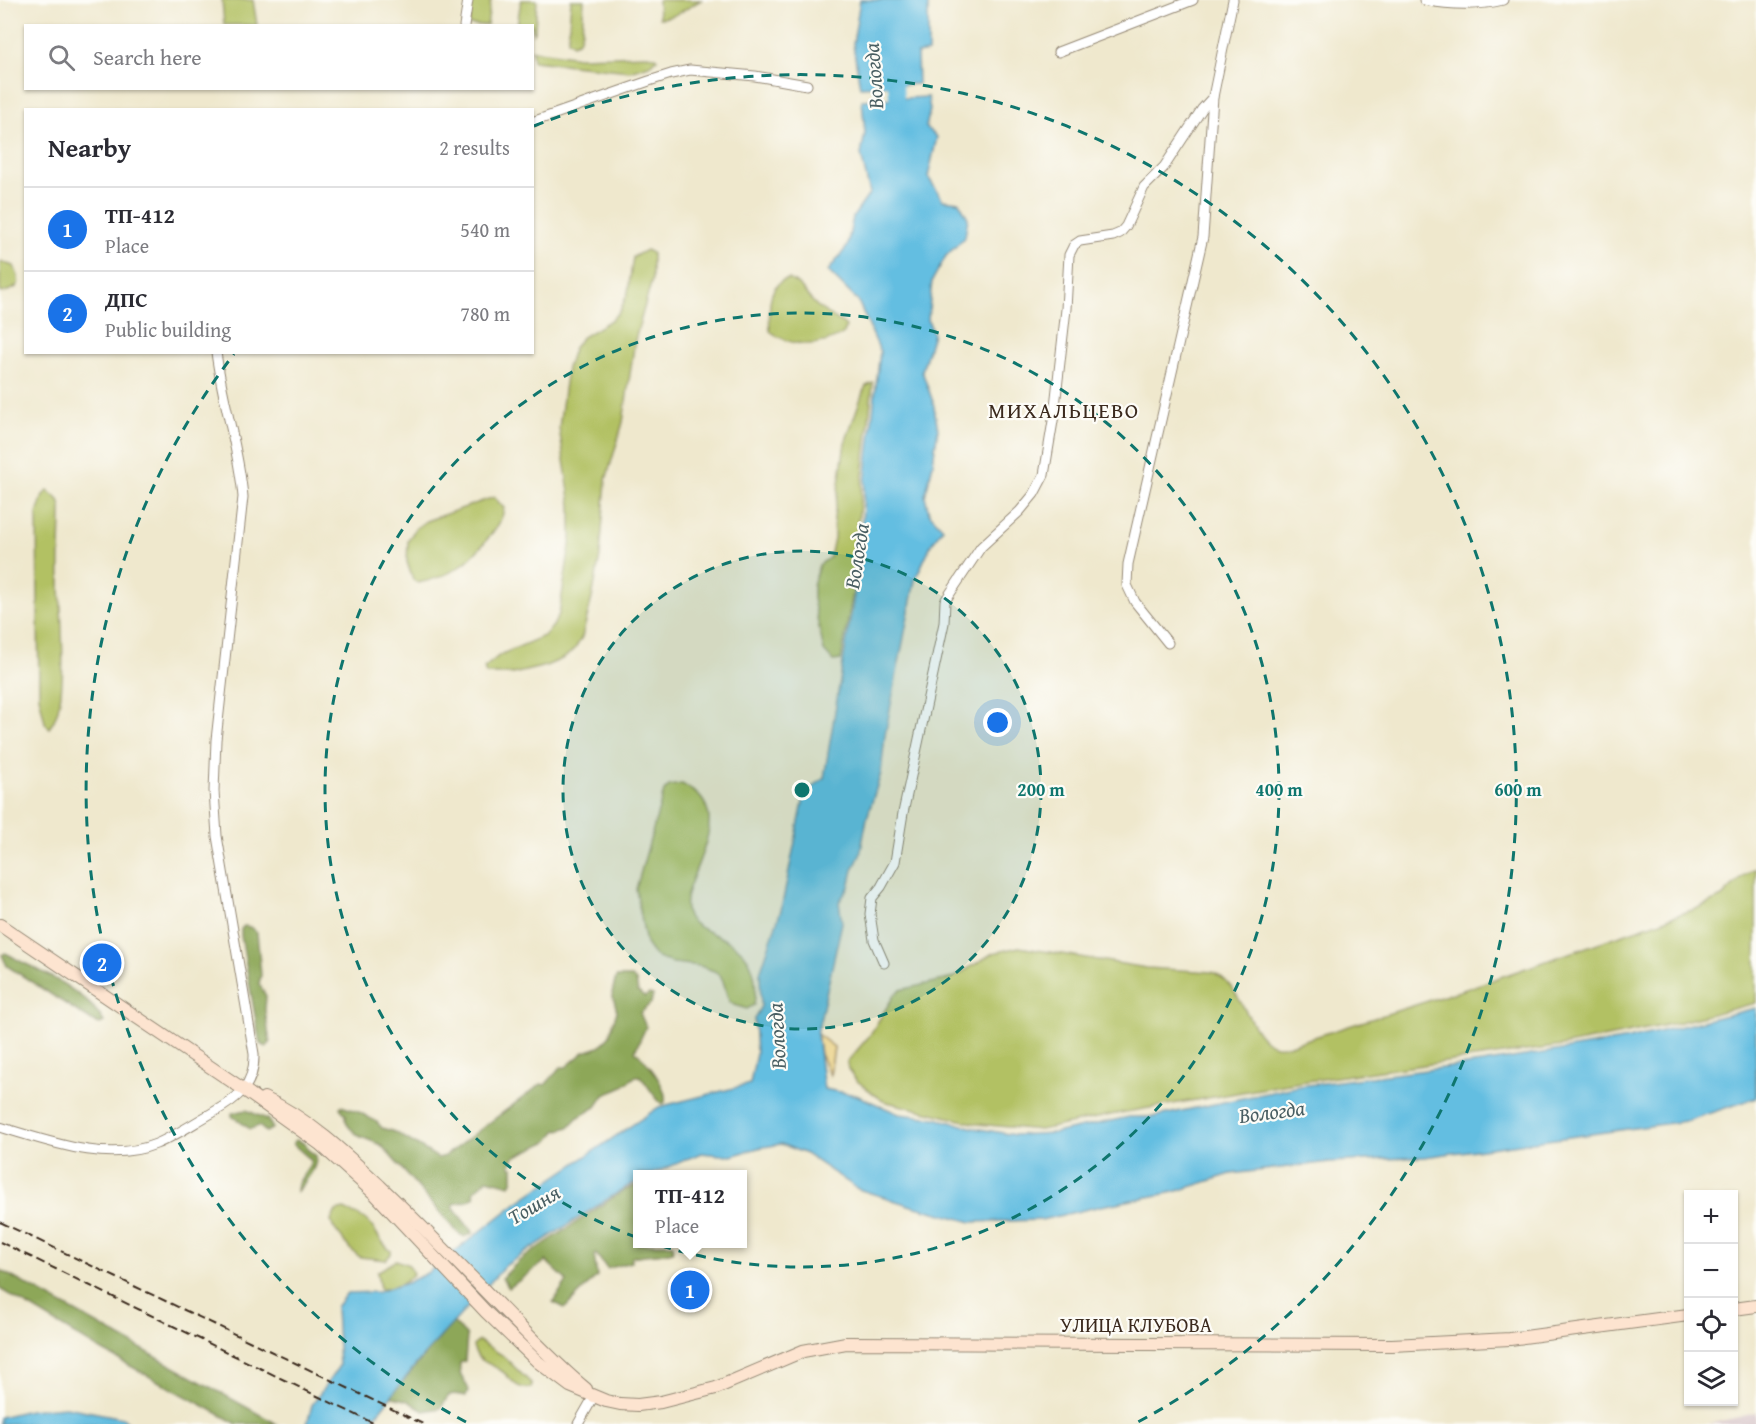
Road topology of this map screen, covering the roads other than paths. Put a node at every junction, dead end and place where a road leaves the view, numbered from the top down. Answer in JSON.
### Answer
{"nodes":[{"id":1,"x":468,"y":0,"type":"edge"},
{"id":2,"x":1193,"y":0,"type":"edge"},
{"id":3,"x":1233,"y":0,"type":"edge"},
{"id":4,"x":1425,"y":0,"type":"edge"},
{"id":5,"x":1503,"y":0,"type":"edge"},
{"id":6,"x":464,"y":24,"type":"edge"},
{"id":7,"x":1058,"y":52,"type":"dead end"},
{"id":8,"x":807,"y":86,"type":"dead end"},
{"id":9,"x":1213,"y":97,"type":"junction"},
{"id":10,"x":534,"y":121,"type":"edge"},
{"id":11,"x":216,"y":354,"type":"edge"},
{"id":12,"x":1168,"y":643,"type":"dead end"},
{"id":13,"x":0,"y":925,"type":"edge"},
{"id":14,"x":885,"y":963,"type":"dead end"},
{"id":15,"x":243,"y":1089,"type":"junction"},
{"id":16,"x":0,"y":1127,"type":"edge"},
{"id":17,"x":1756,"y":1306,"type":"edge"},
{"id":18,"x":1738,"y":1308,"type":"edge"},
{"id":19,"x":1684,"y":1316,"type":"edge"},
{"id":20,"x":594,"y":1396,"type":"junction"},
{"id":21,"x":578,"y":1424,"type":"edge"}],
"edges":[{"from":1,"to":6,"type":"street"},
{"from":2,"to":7,"type":"street"},
{"from":3,"to":9,"type":"street"},
{"from":4,"to":5,"type":"street"},
{"from":8,"to":10,"type":"street"},
{"from":9,"to":12,"type":"street"},
{"from":9,"to":14,"type":"street"},
{"from":11,"to":15,"type":"street"},
{"from":13,"to":15,"type":"main road"},
{"from":15,"to":16,"type":"street"},
{"from":15,"to":20,"type":"main road"},
{"from":15,"to":20,"type":"main road","name":"УЛИЦА КЛУБОВА"},
{"from":17,"to":18,"type":"main road"},
{"from":19,"to":20,"type":"main road","name":"УЛИЦА КЛУБОВА"},
{"from":20,"to":21,"type":"street"}]}
